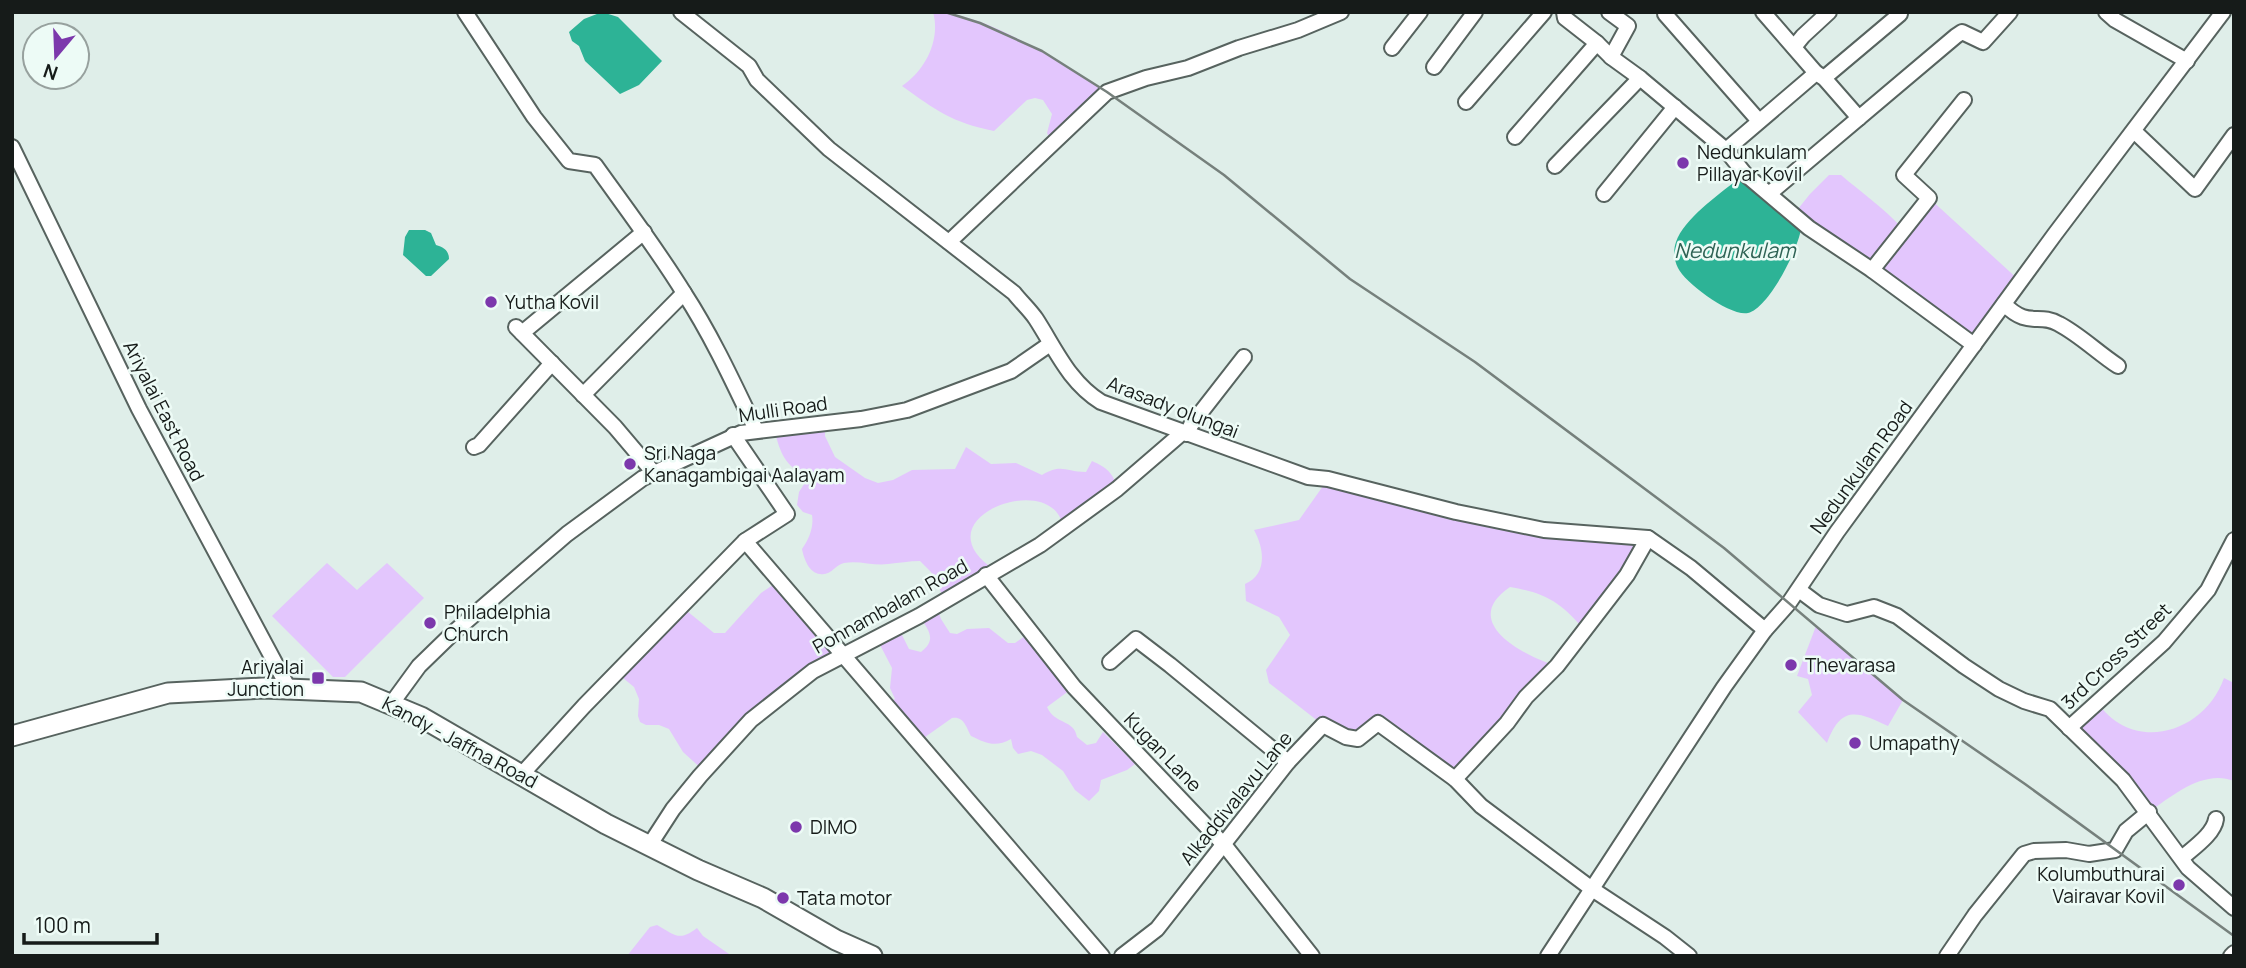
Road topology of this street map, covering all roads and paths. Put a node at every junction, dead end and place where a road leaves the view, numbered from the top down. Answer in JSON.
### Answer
{"nodes":[{"id":1,"x":465,"y":12,"type":"edge"},
{"id":2,"x":681,"y":12,"type":"edge"},
{"id":3,"x":1341,"y":12,"type":"edge"},
{"id":4,"x":1420,"y":12,"type":"edge"},
{"id":5,"x":1475,"y":12,"type":"edge"},
{"id":6,"x":1544,"y":12,"type":"edge"},
{"id":7,"x":1609,"y":12,"type":"edge"},
{"id":8,"x":1763,"y":12,"type":"edge"},
{"id":9,"x":1829,"y":12,"type":"edge"},
{"id":10,"x":2010,"y":12,"type":"edge"},
{"id":11,"x":2106,"y":12,"type":"edge"},
{"id":12,"x":2223,"y":12,"type":"edge"},
{"id":13,"x":1562,"y":14,"type":"edge"},
{"id":14,"x":1665,"y":14,"type":"dead end"},
{"id":15,"x":1900,"y":14,"type":"dead end"},
{"id":16,"x":1597,"y":43,"type":"junction"},
{"id":17,"x":1794,"y":47,"type":"junction"},
{"id":18,"x":1392,"y":48,"type":"dead end"},
{"id":19,"x":1611,"y":57,"type":"junction"},
{"id":20,"x":2187,"y":61,"type":"junction"},
{"id":21,"x":1434,"y":67,"type":"dead end"},
{"id":22,"x":1820,"y":76,"type":"junction"},
{"id":23,"x":1640,"y":78,"type":"junction"},
{"id":24,"x":1964,"y":100,"type":"dead end"},
{"id":25,"x":1466,"y":102,"type":"dead end"},
{"id":26,"x":1675,"y":107,"type":"junction"},
{"id":27,"x":1859,"y":118,"type":"junction"},
{"id":28,"x":1759,"y":121,"type":"junction"},
{"id":29,"x":2134,"y":131,"type":"junction"},
{"id":30,"x":1515,"y":137,"type":"dead end"},
{"id":31,"x":2233,"y":137,"type":"edge"},
{"id":32,"x":12,"y":147,"type":"edge"},
{"id":33,"x":1726,"y":150,"type":"junction"},
{"id":34,"x":1555,"y":166,"type":"dead end"},
{"id":35,"x":18,"y":172,"type":"edge"},
{"id":36,"x":1770,"y":193,"type":"junction"},
{"id":37,"x":1604,"y":194,"type":"dead end"},
{"id":38,"x":644,"y":232,"type":"junction"},
{"id":39,"x":949,"y":242,"type":"junction"},
{"id":40,"x":1872,"y":270,"type":"junction"},
{"id":41,"x":684,"y":293,"type":"junction"},
{"id":42,"x":2004,"y":304,"type":"junction"},
{"id":43,"x":1050,"y":344,"type":"junction"},
{"id":44,"x":1973,"y":345,"type":"junction"},
{"id":45,"x":1244,"y":357,"type":"dead end"},
{"id":46,"x":552,"y":363,"type":"junction"},
{"id":47,"x":2118,"y":366,"type":"dead end"},
{"id":48,"x":583,"y":395,"type":"junction"},
{"id":49,"x":756,"y":430,"type":"junction"},
{"id":50,"x":1184,"y":434,"type":"junction"},
{"id":51,"x":733,"y":435,"type":"junction"},
{"id":52,"x":474,"y":447,"type":"dead end"},
{"id":53,"x":654,"y":472,"type":"junction"},
{"id":54,"x":1648,"y":538,"type":"junction"},
{"id":55,"x":2234,"y":540,"type":"edge"},
{"id":56,"x":745,"y":541,"type":"junction"},
{"id":57,"x":986,"y":575,"type":"junction"},
{"id":58,"x":1799,"y":590,"type":"junction"},
{"id":59,"x":1765,"y":630,"type":"junction"},
{"id":60,"x":842,"y":656,"type":"junction"},
{"id":61,"x":1110,"y":662,"type":"dead end"},
{"id":62,"x":289,"y":689,"type":"junction"},
{"id":63,"x":392,"y":703,"type":"junction"},
{"id":64,"x":2069,"y":728,"type":"junction"},
{"id":65,"x":12,"y":736,"type":"edge"},
{"id":66,"x":1288,"y":762,"type":"junction"},
{"id":67,"x":522,"y":774,"type":"junction"},
{"id":68,"x":1455,"y":779,"type":"junction"},
{"id":69,"x":2149,"y":812,"type":"junction"},
{"id":70,"x":2216,"y":819,"type":"dead end"},
{"id":71,"x":1223,"y":843,"type":"junction"},
{"id":72,"x":649,"y":846,"type":"junction"},
{"id":73,"x":2182,"y":858,"type":"junction"},
{"id":74,"x":1592,"y":889,"type":"junction"},
{"id":75,"x":2234,"y":908,"type":"edge"},
{"id":76,"x":872,"y":956,"type":"edge"},
{"id":77,"x":1101,"y":956,"type":"edge"},
{"id":78,"x":1122,"y":956,"type":"edge"},
{"id":79,"x":1312,"y":956,"type":"edge"},
{"id":80,"x":1548,"y":956,"type":"edge"},
{"id":81,"x":1689,"y":956,"type":"edge"},
{"id":82,"x":1947,"y":956,"type":"edge"}],
"edges":[{"from":1,"to":38,"type":"street"},
{"from":2,"to":39,"type":"street","name":"Arasady olungai"},
{"from":3,"to":39,"type":"street"},
{"from":4,"to":18,"type":"street"},
{"from":5,"to":21,"type":"street"},
{"from":6,"to":25,"type":"street"},
{"from":7,"to":19,"type":"street"},
{"from":8,"to":17,"type":"street"},
{"from":9,"to":17,"type":"street"},
{"from":10,"to":27,"type":"street"},
{"from":11,"to":20,"type":"street"},
{"from":12,"to":20,"type":"street","name":"Nedunkulam Road"},
{"from":13,"to":16,"type":"street"},
{"from":14,"to":28,"type":"street"},
{"from":15,"to":22,"type":"street"},
{"from":16,"to":19,"type":"street"},
{"from":16,"to":30,"type":"street"},
{"from":17,"to":22,"type":"street"},
{"from":19,"to":23,"type":"street"},
{"from":20,"to":29,"type":"street","name":"Nedunkulam Road"},
{"from":22,"to":27,"type":"street"},
{"from":22,"to":28,"type":"street"},
{"from":23,"to":26,"type":"street"},
{"from":23,"to":34,"type":"street"},
{"from":24,"to":40,"type":"street"},
{"from":26,"to":33,"type":"street"},
{"from":26,"to":37,"type":"street"},
{"from":27,"to":36,"type":"street"},
{"from":28,"to":33,"type":"street"},
{"from":29,"to":31,"type":"street"},
{"from":29,"to":42,"type":"street","name":"Nedunkulam Road"},
{"from":32,"to":35,"type":"street","name":"Ariyalai East Road"},
{"from":33,"to":36,"type":"street"},
{"from":35,"to":62,"type":"street","name":"Ariyalai East Road"},
{"from":36,"to":40,"type":"street"},
{"from":38,"to":41,"type":"street"},
{"from":38,"to":46,"type":"street"},
{"from":39,"to":43,"type":"street","name":"Arasady olungai"},
{"from":40,"to":44,"type":"street"},
{"from":41,"to":48,"type":"street"},
{"from":41,"to":49,"type":"street"},
{"from":42,"to":44,"type":"street","name":"Nedunkulam Road"},
{"from":42,"to":47,"type":"street"},
{"from":43,"to":49,"type":"street","name":"Mulli Road"},
{"from":43,"to":50,"type":"street","name":"Arasady olungai"},
{"from":44,"to":58,"type":"street","name":"Nedunkulam Road"},
{"from":45,"to":50,"type":"street","name":"Ponnambalam Road"},
{"from":46,"to":48,"type":"street"},
{"from":46,"to":52,"type":"street"},
{"from":48,"to":53,"type":"street"},
{"from":49,"to":51,"type":"street","name":"Mulli Road"},
{"from":50,"to":54,"type":"street","name":"Arasady olungai"},
{"from":50,"to":57,"type":"street","name":"Ponnambalam Road"},
{"from":51,"to":53,"type":"street","name":"Mulli Road"},
{"from":51,"to":56,"type":"street"},
{"from":53,"to":63,"type":"street","name":"Mulli Road"},
{"from":54,"to":59,"type":"street"},
{"from":54,"to":68,"type":"street"},
{"from":55,"to":64,"type":"street","name":"3rd Cross Street"},
{"from":56,"to":60,"type":"street"},
{"from":56,"to":67,"type":"street"},
{"from":57,"to":60,"type":"street","name":"Ponnambalam Road"},
{"from":57,"to":71,"type":"street","name":"Kugan Lane"},
{"from":58,"to":59,"type":"street","name":"Nedunkulam Road"},
{"from":58,"to":64,"type":"street"},
{"from":59,"to":74,"type":"street","name":"Nedunkulam Road"},
{"from":60,"to":72,"type":"street","name":"Ponnambalam Road"},
{"from":60,"to":77,"type":"street"},
{"from":61,"to":66,"type":"street"},
{"from":62,"to":63,"type":"highway","name":"Kandy - Jaffna Road"},
{"from":62,"to":65,"type":"highway","name":"Kandy - Jaffna Road"},
{"from":63,"to":67,"type":"highway","name":"Kandy - Jaffna Road"},
{"from":64,"to":69,"type":"street"},
{"from":66,"to":68,"type":"street","name":"Alkaddivalavu Lane"},
{"from":66,"to":71,"type":"street","name":"Alkaddivalavu Lane"},
{"from":67,"to":72,"type":"highway","name":"Kandy - Jaffna Road"},
{"from":68,"to":74,"type":"street","name":"Alkaddivalavu Lane"},
{"from":69,"to":73,"type":"street"},
{"from":69,"to":82,"type":"street"},
{"from":70,"to":73,"type":"street"},
{"from":71,"to":78,"type":"street","name":"Alkaddivalavu Lane"},
{"from":71,"to":79,"type":"street","name":"Kugan Lane"},
{"from":72,"to":76,"type":"highway","name":"Kandy - Jaffna Road"},
{"from":73,"to":75,"type":"street"},
{"from":74,"to":80,"type":"street","name":"Nedunkulam Road"},
{"from":74,"to":81,"type":"street","name":"Alkaddivalavu Lane"}]}
